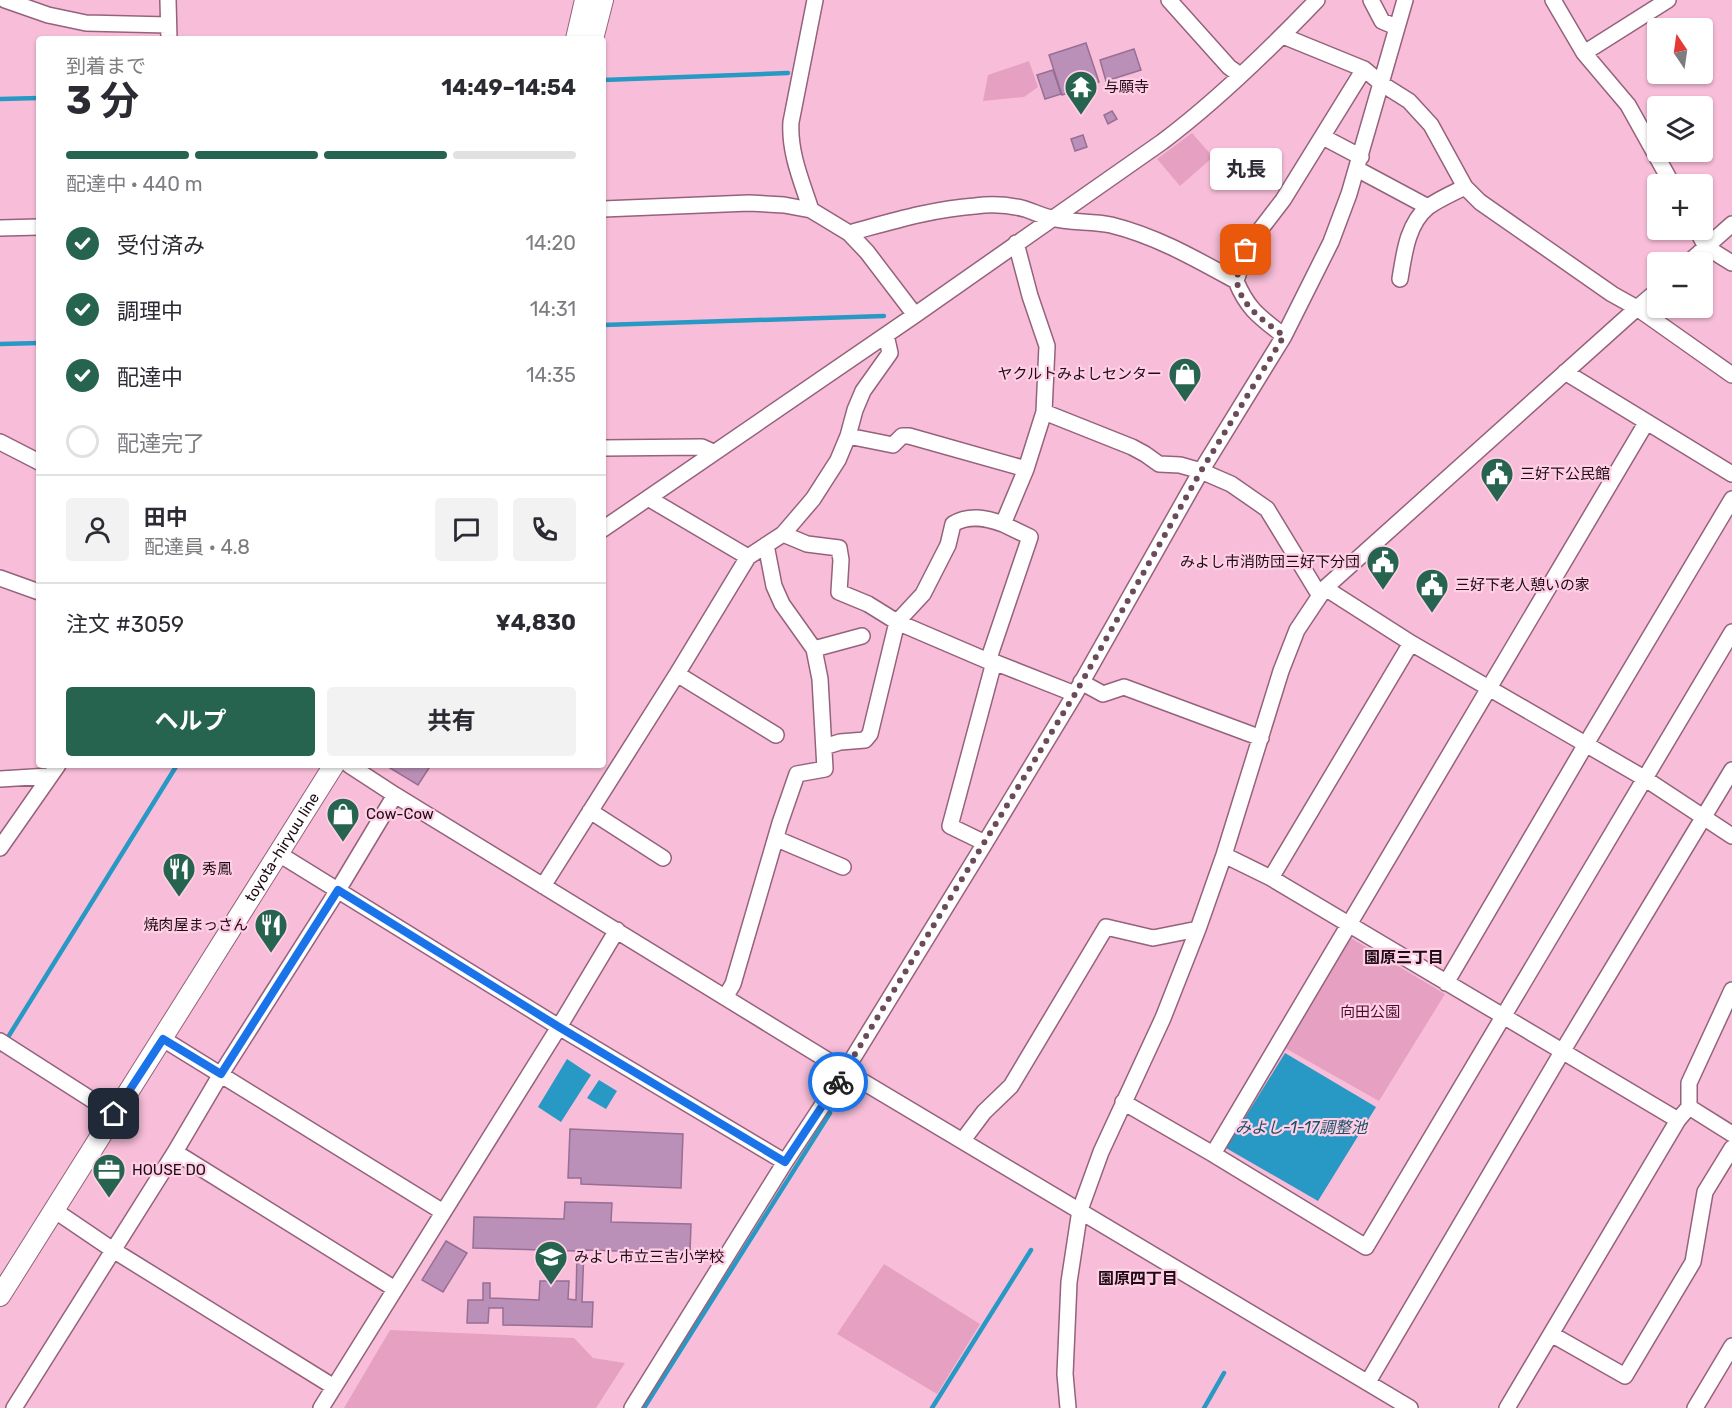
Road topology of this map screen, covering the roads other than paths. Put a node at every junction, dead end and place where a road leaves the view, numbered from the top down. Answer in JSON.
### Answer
{"nodes":[{"id":1,"x":5,"y":0,"type":"edge"},
{"id":2,"x":168,"y":0,"type":"edge"},
{"id":3,"x":585,"y":0,"type":"edge"},
{"id":4,"x":603,"y":0,"type":"edge"},
{"id":5,"x":815,"y":0,"type":"edge"},
{"id":6,"x":1169,"y":0,"type":"edge"},
{"id":7,"x":1317,"y":0,"type":"edge"},
{"id":8,"x":1371,"y":0,"type":"edge"},
{"id":9,"x":1405,"y":0,"type":"edge"},
{"id":10,"x":1553,"y":0,"type":"edge"},
{"id":11,"x":1668,"y":0,"type":"edge"},
{"id":12,"x":1396,"y":27,"type":"junction"},
{"id":13,"x":168,"y":32,"type":"edge"},
{"id":14,"x":577,"y":36,"type":"edge"},
{"id":15,"x":594,"y":36,"type":"edge"},
{"id":16,"x":1283,"y":36,"type":"junction"},
{"id":17,"x":1584,"y":53,"type":"junction"},
{"id":18,"x":1364,"y":69,"type":"junction"},
{"id":19,"x":1240,"y":75,"type":"junction"},
{"id":20,"x":1382,"y":84,"type":"junction"},
{"id":21,"x":1323,"y":137,"type":"junction"},
{"id":22,"x":1359,"y":163,"type":"junction"},
{"id":23,"x":1666,"y":174,"type":"edge"},
{"id":24,"x":1465,"y":187,"type":"junction"},
{"id":25,"x":1428,"y":207,"type":"junction"},
{"id":26,"x":606,"y":209,"type":"edge"},
{"id":27,"x":811,"y":210,"type":"junction"},
{"id":28,"x":1052,"y":218,"type":"junction"},
{"id":29,"x":1732,"y":224,"type":"edge"},
{"id":30,"x":36,"y":227,"type":"edge"},
{"id":31,"x":0,"y":228,"type":"edge"},
{"id":32,"x":849,"y":233,"type":"junction"},
{"id":33,"x":1702,"y":240,"type":"edge"},
{"id":34,"x":1016,"y":243,"type":"junction"},
{"id":35,"x":1706,"y":247,"type":"junction"},
{"id":36,"x":1700,"y":252,"type":"edge"},
{"id":37,"x":1732,"y":263,"type":"edge"},
{"id":38,"x":1400,"y":279,"type":"dead end"},
{"id":39,"x":1236,"y":281,"type":"junction"},
{"id":40,"x":1647,"y":299,"type":"edge"},
{"id":41,"x":1637,"y":308,"type":"junction"},
{"id":42,"x":915,"y":315,"type":"junction"},
{"id":43,"x":886,"y":335,"type":"junction"},
{"id":44,"x":1284,"y":336,"type":"junction"},
{"id":45,"x":1565,"y":372,"type":"junction"},
{"id":46,"x":1732,"y":375,"type":"edge"},
{"id":47,"x":1044,"y":412,"type":"junction"},
{"id":48,"x":1646,"y":423,"type":"junction"},
{"id":49,"x":849,"y":436,"type":"junction"},
{"id":50,"x":0,"y":442,"type":"edge"},
{"id":51,"x":606,"y":448,"type":"edge"},
{"id":52,"x":713,"y":452,"type":"junction"},
{"id":53,"x":36,"y":460,"type":"edge"},
{"id":54,"x":1026,"y":469,"type":"junction"},
{"id":55,"x":1201,"y":471,"type":"junction"},
{"id":56,"x":1732,"y":474,"type":"edge"},
{"id":57,"x":648,"y":498,"type":"junction"},
{"id":58,"x":1732,"y":499,"type":"edge"},
{"id":59,"x":1004,"y":524,"type":"junction"},
{"id":60,"x":606,"y":527,"type":"edge"},
{"id":61,"x":783,"y":534,"type":"junction"},
{"id":62,"x":766,"y":545,"type":"junction"},
{"id":63,"x":748,"y":557,"type":"junction"},
{"id":64,"x":0,"y":578,"type":"edge"},
{"id":65,"x":36,"y":591,"type":"edge"},
{"id":66,"x":1323,"y":592,"type":"junction"},
{"id":67,"x":897,"y":622,"type":"junction"},
{"id":68,"x":1732,"y":632,"type":"edge"},
{"id":69,"x":862,"y":636,"type":"dead end"},
{"id":70,"x":1411,"y":643,"type":"junction"},
{"id":71,"x":814,"y":649,"type":"junction"},
{"id":72,"x":991,"y":661,"type":"junction"},
{"id":73,"x":677,"y":674,"type":"junction"},
{"id":74,"x":1078,"y":688,"type":"junction"},
{"id":75,"x":1490,"y":689,"type":"junction"},
{"id":76,"x":776,"y":735,"type":"dead end"},
{"id":77,"x":1261,"y":738,"type":"junction"},
{"id":78,"x":1586,"y":744,"type":"junction"},
{"id":79,"x":824,"y":747,"type":"junction"},
{"id":80,"x":332,"y":768,"type":"edge"},
{"id":81,"x":354,"y":768,"type":"edge"},
{"id":82,"x":54,"y":770,"type":"edge"},
{"id":83,"x":1732,"y":770,"type":"edge"},
{"id":84,"x":0,"y":778,"type":"edge"},
{"id":85,"x":1644,"y":778,"type":"junction"},
{"id":86,"x":395,"y":795,"type":"junction"},
{"id":87,"x":590,"y":811,"type":"junction"},
{"id":88,"x":1704,"y":818,"type":"junction"},
{"id":89,"x":1732,"y":836,"type":"edge"},
{"id":90,"x":777,"y":839,"type":"junction"},
{"id":91,"x":985,"y":843,"type":"junction"},
{"id":92,"x":0,"y":849,"type":"edge"},
{"id":93,"x":279,"y":854,"type":"junction"},
{"id":94,"x":1224,"y":855,"type":"junction"},
{"id":95,"x":663,"y":858,"type":"dead end"},
{"id":96,"x":843,"y":867,"type":"dead end"},
{"id":97,"x":1271,"y":878,"type":"junction"},
{"id":98,"x":543,"y":886,"type":"junction"},
{"id":99,"x":338,"y":890,"type":"junction"},
{"id":100,"x":1349,"y":926,"type":"junction"},
{"id":101,"x":1198,"y":929,"type":"junction"},
{"id":102,"x":617,"y":930,"type":"junction"},
{"id":103,"x":1446,"y":983,"type":"junction"},
{"id":104,"x":1732,"y":990,"type":"edge"},
{"id":105,"x":726,"y":996,"type":"junction"},
{"id":106,"x":1502,"y":1016,"type":"junction"},
{"id":107,"x":559,"y":1027,"type":"junction"},
{"id":108,"x":163,"y":1039,"type":"junction"},
{"id":109,"x":0,"y":1041,"type":"edge"},
{"id":110,"x":1562,"y":1052,"type":"junction"},
{"id":111,"x":845,"y":1071,"type":"junction"},
{"id":112,"x":221,"y":1074,"type":"junction"},
{"id":113,"x":1123,"y":1102,"type":"junction"},
{"id":114,"x":1689,"y":1107,"type":"junction"},
{"id":115,"x":114,"y":1114,"type":"junction"},
{"id":116,"x":1678,"y":1120,"type":"junction"},
{"id":117,"x":1732,"y":1134,"type":"edge"},
{"id":118,"x":963,"y":1140,"type":"junction"},
{"id":119,"x":1732,"y":1148,"type":"edge"},
{"id":120,"x":175,"y":1152,"type":"junction"},
{"id":121,"x":1213,"y":1154,"type":"junction"},
{"id":122,"x":785,"y":1162,"type":"junction"},
{"id":123,"x":54,"y":1210,"type":"junction"},
{"id":124,"x":1080,"y":1210,"type":"junction"},
{"id":125,"x":443,"y":1212,"type":"junction"},
{"id":126,"x":113,"y":1250,"type":"junction"},
{"id":127,"x":395,"y":1289,"type":"junction"},
{"id":128,"x":0,"y":1296,"type":"edge"},
{"id":129,"x":1551,"y":1334,"type":"junction"},
{"id":130,"x":1732,"y":1346,"type":"edge"},
{"id":131,"x":1368,"y":1382,"type":"junction"},
{"id":132,"x":334,"y":1387,"type":"junction"},
{"id":133,"x":1698,"y":1407,"type":"edge"},
{"id":134,"x":14,"y":1408,"type":"edge"},
{"id":135,"x":321,"y":1408,"type":"edge"},
{"id":136,"x":632,"y":1408,"type":"edge"},
{"id":137,"x":1068,"y":1408,"type":"edge"},
{"id":138,"x":1410,"y":1408,"type":"edge"},
{"id":139,"x":1507,"y":1408,"type":"edge"}],
"edges":[{"from":1,"to":13,"type":"street"},
{"from":2,"to":13,"type":"street"},
{"from":3,"to":14,"type":"main road"},
{"from":4,"to":15,"type":"main road"},
{"from":5,"to":27,"type":"street"},
{"from":6,"to":19,"type":"street"},
{"from":7,"to":16,"type":"street"},
{"from":8,"to":12,"type":"street"},
{"from":9,"to":12,"type":"street"},
{"from":10,"to":17,"type":"street"},
{"from":11,"to":17,"type":"street"},
{"from":12,"to":20,"type":"street"},
{"from":16,"to":18,"type":"street"},
{"from":16,"to":19,"type":"street"},
{"from":17,"to":23,"type":"street"},
{"from":18,"to":20,"type":"street"},
{"from":18,"to":21,"type":"street"},
{"from":19,"to":28,"type":"street"},
{"from":20,"to":22,"type":"street"},
{"from":20,"to":24,"type":"street"},
{"from":21,"to":22,"type":"street"},
{"from":21,"to":39,"type":"street"},
{"from":22,"to":25,"type":"street"},
{"from":22,"to":44,"type":"street"},
{"from":24,"to":25,"type":"street"},
{"from":24,"to":41,"type":"street"},
{"from":25,"to":38,"type":"street"},
{"from":26,"to":27,"type":"street"},
{"from":27,"to":32,"type":"street"},
{"from":28,"to":32,"type":"street"},
{"from":28,"to":34,"type":"street"},
{"from":28,"to":39,"type":"street"},
{"from":29,"to":35,"type":"street"},
{"from":30,"to":31,"type":"street"},
{"from":32,"to":42,"type":"street"},
{"from":33,"to":35,"type":"street"},
{"from":34,"to":42,"type":"street"},
{"from":34,"to":47,"type":"street"},
{"from":35,"to":36,"type":"street"},
{"from":35,"to":37,"type":"street"},
{"from":39,"to":44,"type":"street"},
{"from":40,"to":41,"type":"street"},
{"from":41,"to":45,"type":"street"},
{"from":41,"to":46,"type":"street"},
{"from":42,"to":43,"type":"street"},
{"from":43,"to":49,"type":"street"},
{"from":43,"to":52,"type":"street"},
{"from":44,"to":55,"type":"street"},
{"from":45,"to":48,"type":"street"},
{"from":45,"to":66,"type":"street"},
{"from":47,"to":54,"type":"street"},
{"from":47,"to":55,"type":"street"},
{"from":48,"to":56,"type":"street"},
{"from":48,"to":75,"type":"street"},
{"from":49,"to":54,"type":"street"},
{"from":49,"to":61,"type":"street"},
{"from":50,"to":53,"type":"street"},
{"from":51,"to":52,"type":"street"},
{"from":52,"to":57,"type":"street"},
{"from":54,"to":59,"type":"street"},
{"from":55,"to":66,"type":"street"},
{"from":55,"to":74,"type":"street"},
{"from":57,"to":60,"type":"street"},
{"from":57,"to":63,"type":"street"},
{"from":58,"to":78,"type":"street"},
{"from":59,"to":67,"type":"street"},
{"from":59,"to":72,"type":"street"},
{"from":61,"to":62,"type":"street"},
{"from":61,"to":67,"type":"street"},
{"from":62,"to":63,"type":"street"},
{"from":62,"to":71,"type":"street"},
{"from":63,"to":73,"type":"street"},
{"from":64,"to":65,"type":"street"},
{"from":66,"to":70,"type":"street"},
{"from":66,"to":77,"type":"street"},
{"from":67,"to":72,"type":"street"},
{"from":67,"to":79,"type":"street"},
{"from":68,"to":85,"type":"street"},
{"from":69,"to":71,"type":"street"},
{"from":70,"to":75,"type":"street"},
{"from":70,"to":97,"type":"street"},
{"from":71,"to":79,"type":"street"},
{"from":72,"to":74,"type":"street"},
{"from":72,"to":91,"type":"street"},
{"from":73,"to":76,"type":"street"},
{"from":73,"to":87,"type":"street"},
{"from":74,"to":77,"type":"street"},
{"from":74,"to":91,"type":"street"},
{"from":75,"to":78,"type":"street"},
{"from":75,"to":100,"type":"street"},
{"from":77,"to":94,"type":"street"},
{"from":78,"to":85,"type":"street"},
{"from":78,"to":103,"type":"street"},
{"from":79,"to":90,"type":"street"},
{"from":80,"to":93,"type":"main road","name":"toyota-hiryuu line"},
{"from":81,"to":86,"type":"street"},
{"from":82,"to":84,"type":"street"},
{"from":82,"to":92,"type":"street"},
{"from":83,"to":88,"type":"street"},
{"from":85,"to":88,"type":"street"},
{"from":85,"to":106,"type":"street"},
{"from":86,"to":98,"type":"street"},
{"from":86,"to":99,"type":"street"},
{"from":87,"to":95,"type":"street"},
{"from":87,"to":98,"type":"street"},
{"from":88,"to":89,"type":"street"},
{"from":88,"to":110,"type":"street"},
{"from":90,"to":96,"type":"street"},
{"from":90,"to":105,"type":"street"},
{"from":91,"to":111,"type":"street"},
{"from":93,"to":99,"type":"street"},
{"from":93,"to":108,"type":"main road","name":"toyota-hiryuu line"},
{"from":94,"to":97,"type":"street"},
{"from":94,"to":101,"type":"street"},
{"from":97,"to":100,"type":"street"},
{"from":98,"to":102,"type":"street"},
{"from":99,"to":107,"type":"street"},
{"from":99,"to":112,"type":"street"},
{"from":100,"to":103,"type":"street"},
{"from":100,"to":121,"type":"street"},
{"from":101,"to":113,"type":"street"},
{"from":101,"to":118,"type":"street"},
{"from":102,"to":105,"type":"street"},
{"from":102,"to":107,"type":"street"},
{"from":103,"to":106,"type":"street"},
{"from":104,"to":114,"type":"street"},
{"from":105,"to":111,"type":"street"},
{"from":106,"to":110,"type":"street"},
{"from":106,"to":121,"type":"street"},
{"from":107,"to":122,"type":"street"},
{"from":107,"to":125,"type":"street"},
{"from":108,"to":112,"type":"street"},
{"from":108,"to":115,"type":"main road","name":"toyota-hiryuu line"},
{"from":109,"to":115,"type":"street"},
{"from":110,"to":116,"type":"street"},
{"from":110,"to":131,"type":"street"},
{"from":111,"to":118,"type":"street"},
{"from":111,"to":122,"type":"street"},
{"from":112,"to":120,"type":"street"},
{"from":112,"to":125,"type":"street"},
{"from":113,"to":121,"type":"street"},
{"from":113,"to":124,"type":"street"},
{"from":114,"to":116,"type":"street"},
{"from":114,"to":117,"type":"street"},
{"from":115,"to":123,"type":"main road","name":"toyota-hiryuu line"},
{"from":116,"to":129,"type":"street"},
{"from":118,"to":124,"type":"street"},
{"from":119,"to":129,"type":"street"},
{"from":120,"to":126,"type":"street"},
{"from":120,"to":127,"type":"street"},
{"from":122,"to":136,"type":"street"},
{"from":123,"to":126,"type":"street"},
{"from":123,"to":128,"type":"main road","name":"toyota-hiryuu line"},
{"from":124,"to":131,"type":"street"},
{"from":124,"to":137,"type":"street"},
{"from":125,"to":127,"type":"street"},
{"from":126,"to":132,"type":"street"},
{"from":126,"to":134,"type":"street"},
{"from":127,"to":132,"type":"street"},
{"from":129,"to":139,"type":"street"},
{"from":130,"to":133,"type":"street"},
{"from":131,"to":138,"type":"street"},
{"from":132,"to":135,"type":"street"}]}
